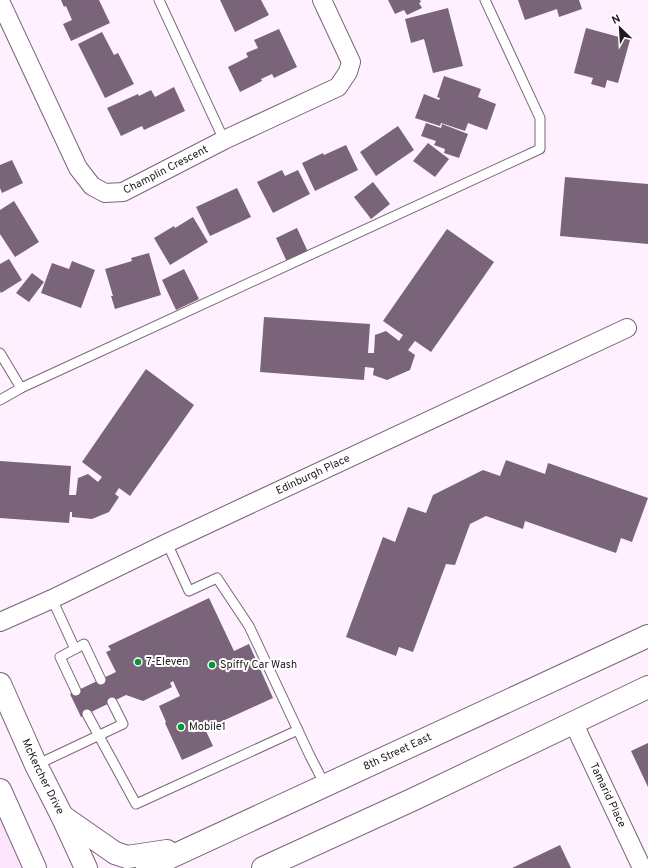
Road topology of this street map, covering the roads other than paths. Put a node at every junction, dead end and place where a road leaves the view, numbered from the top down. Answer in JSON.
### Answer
{"nodes":[{"id":1,"x":159,"y":0,"type":"edge"},
{"id":2,"x":322,"y":0,"type":"edge"},
{"id":3,"x":485,"y":0,"type":"edge"},
{"id":4,"x":0,"y":1,"type":"edge"},
{"id":5,"x":224,"y":140,"type":"junction"},
{"id":6,"x":628,"y":328,"type":"dead end"},
{"id":7,"x":1,"y":357,"type":"edge"},
{"id":8,"x":21,"y":388,"type":"junction"},
{"id":9,"x":0,"y":400,"type":"edge"},
{"id":10,"x":167,"y":543,"type":"junction"},
{"id":11,"x":52,"y":599,"type":"junction"},
{"id":12,"x":0,"y":622,"type":"edge"},
{"id":13,"x":648,"y":636,"type":"edge"},
{"id":14,"x":75,"y":649,"type":"junction"},
{"id":15,"x":101,"y":680,"type":"dead end"},
{"id":16,"x":0,"y":684,"type":"edge"},
{"id":17,"x":648,"y":687,"type":"edge"},
{"id":18,"x":76,"y":691,"type":"dead end"},
{"id":19,"x":112,"y":702,"type":"dead end"},
{"id":20,"x":87,"y":714,"type":"dead end"},
{"id":21,"x":573,"y":722,"type":"junction"},
{"id":22,"x":298,"y":730,"type":"junction"},
{"id":23,"x":98,"y":736,"type":"junction"},
{"id":24,"x":36,"y":765,"type":"junction"},
{"id":25,"x":325,"y":785,"type":"junction"},
{"id":26,"x":0,"y":790,"type":"edge"},
{"id":27,"x":62,"y":816,"type":"junction"},
{"id":28,"x":26,"y":847,"type":"junction"},
{"id":29,"x":188,"y":849,"type":"junction"},
{"id":30,"x":23,"y":868,"type":"edge"},
{"id":31,"x":35,"y":868,"type":"edge"},
{"id":32,"x":86,"y":868,"type":"edge"},
{"id":33,"x":147,"y":868,"type":"edge"},
{"id":34,"x":262,"y":868,"type":"edge"},
{"id":35,"x":642,"y":868,"type":"edge"}],
"edges":[{"from":1,"to":5,"type":"lane"},
{"from":2,"to":5,"type":"street","name":"Champlin Crescent"},
{"from":3,"to":8,"type":"lane"},
{"from":4,"to":5,"type":"street","name":"Champlin Crescent"},
{"from":6,"to":10,"type":"street","name":"Edinburgh Place"},
{"from":7,"to":8,"type":"lane"},
{"from":8,"to":9,"type":"lane"},
{"from":10,"to":11,"type":"street","name":"Edinburgh Place"},
{"from":10,"to":22,"type":"lane"},
{"from":11,"to":12,"type":"street","name":"Edinburgh Place"},
{"from":11,"to":14,"type":"lane"},
{"from":13,"to":25,"type":"main road","name":"8th Street East"},
{"from":14,"to":15,"type":"lane"},
{"from":14,"to":18,"type":"lane"},
{"from":16,"to":24,"type":"main road","name":"McKercher Drive"},
{"from":17,"to":21,"type":"main road"},
{"from":19,"to":23,"type":"lane"},
{"from":20,"to":23,"type":"lane"},
{"from":21,"to":34,"type":"main road"},
{"from":21,"to":35,"type":"street","name":"Tamarid Place"},
{"from":22,"to":23,"type":"lane"},
{"from":22,"to":25,"type":"lane"},
{"from":23,"to":24,"type":"lane"},
{"from":24,"to":27,"type":"main road","name":"McKercher Drive"},
{"from":25,"to":29,"type":"main road","name":"8th Street East"},
{"from":26,"to":28,"type":"main road"},
{"from":27,"to":29,"type":"main road"},
{"from":27,"to":32,"type":"main road","name":"McKercher Drive"},
{"from":28,"to":30,"type":"main road"},
{"from":28,"to":31,"type":"main road"},
{"from":29,"to":33,"type":"main road","name":"8th Street East"}]}
